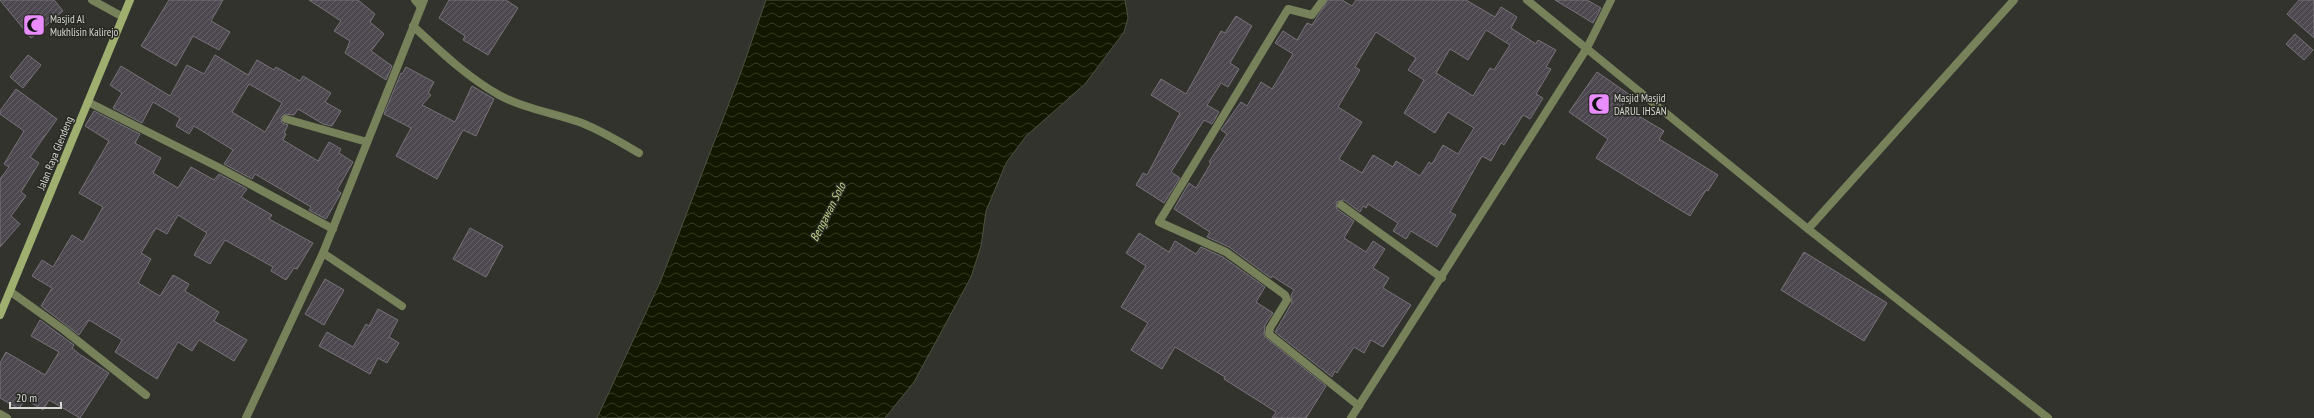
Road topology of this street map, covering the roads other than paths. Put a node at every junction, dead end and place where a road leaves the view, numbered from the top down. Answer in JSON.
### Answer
{"nodes":[{"id":1,"x":92,"y":0,"type":"edge"},
{"id":2,"x":130,"y":0,"type":"edge"},
{"id":3,"x":414,"y":0,"type":"edge"},
{"id":4,"x":1323,"y":0,"type":"edge"},
{"id":5,"x":1527,"y":0,"type":"edge"},
{"id":6,"x":1611,"y":0,"type":"edge"},
{"id":7,"x":2014,"y":0,"type":"edge"},
{"id":8,"x":423,"y":3,"type":"edge"},
{"id":9,"x":123,"y":17,"type":"junction"},
{"id":10,"x":413,"y":26,"type":"junction"},
{"id":11,"x":1587,"y":48,"type":"junction"},
{"id":12,"x":88,"y":102,"type":"junction"},
{"id":13,"x":286,"y":120,"type":"dead end"},
{"id":14,"x":367,"y":142,"type":"junction"},
{"id":15,"x":639,"y":153,"type":"dead end"},
{"id":16,"x":1341,"y":206,"type":"dead end"},
{"id":17,"x":333,"y":229,"type":"junction"},
{"id":18,"x":1808,"y":229,"type":"junction"},
{"id":19,"x":323,"y":253,"type":"junction"},
{"id":20,"x":1442,"y":278,"type":"junction"},
{"id":21,"x":11,"y":292,"type":"junction"},
{"id":22,"x":402,"y":306,"type":"dead end"},
{"id":23,"x":0,"y":315,"type":"edge"},
{"id":24,"x":146,"y":395,"type":"dead end"},
{"id":25,"x":1360,"y":406,"type":"junction"},
{"id":26,"x":0,"y":414,"type":"edge"},
{"id":27,"x":7,"y":418,"type":"edge"},
{"id":28,"x":246,"y":418,"type":"edge"},
{"id":29,"x":1352,"y":418,"type":"edge"},
{"id":30,"x":2048,"y":418,"type":"edge"}],
"edges":[{"from":1,"to":9,"type":"street"},
{"from":2,"to":9,"type":"main road","name":"Jalan Raya Glendeng"},
{"from":3,"to":8,"type":"street"},
{"from":4,"to":25,"type":"street"},
{"from":5,"to":11,"type":"street"},
{"from":6,"to":11,"type":"street"},
{"from":7,"to":18,"type":"street"},
{"from":8,"to":10,"type":"street"},
{"from":9,"to":12,"type":"main road","name":"Jalan Raya Glendeng"},
{"from":10,"to":14,"type":"street"},
{"from":10,"to":15,"type":"street"},
{"from":11,"to":18,"type":"street"},
{"from":11,"to":20,"type":"street"},
{"from":12,"to":17,"type":"street"},
{"from":12,"to":21,"type":"main road","name":"Jalan Raya Glendeng"},
{"from":13,"to":14,"type":"street"},
{"from":14,"to":17,"type":"street"},
{"from":16,"to":20,"type":"street"},
{"from":17,"to":19,"type":"street"},
{"from":18,"to":30,"type":"street"},
{"from":19,"to":22,"type":"street"},
{"from":19,"to":28,"type":"street"},
{"from":20,"to":25,"type":"street"},
{"from":21,"to":23,"type":"main road","name":"Jalan Raya Glendeng"},
{"from":21,"to":24,"type":"street"},
{"from":25,"to":29,"type":"street"},
{"from":26,"to":27,"type":"street"}]}
